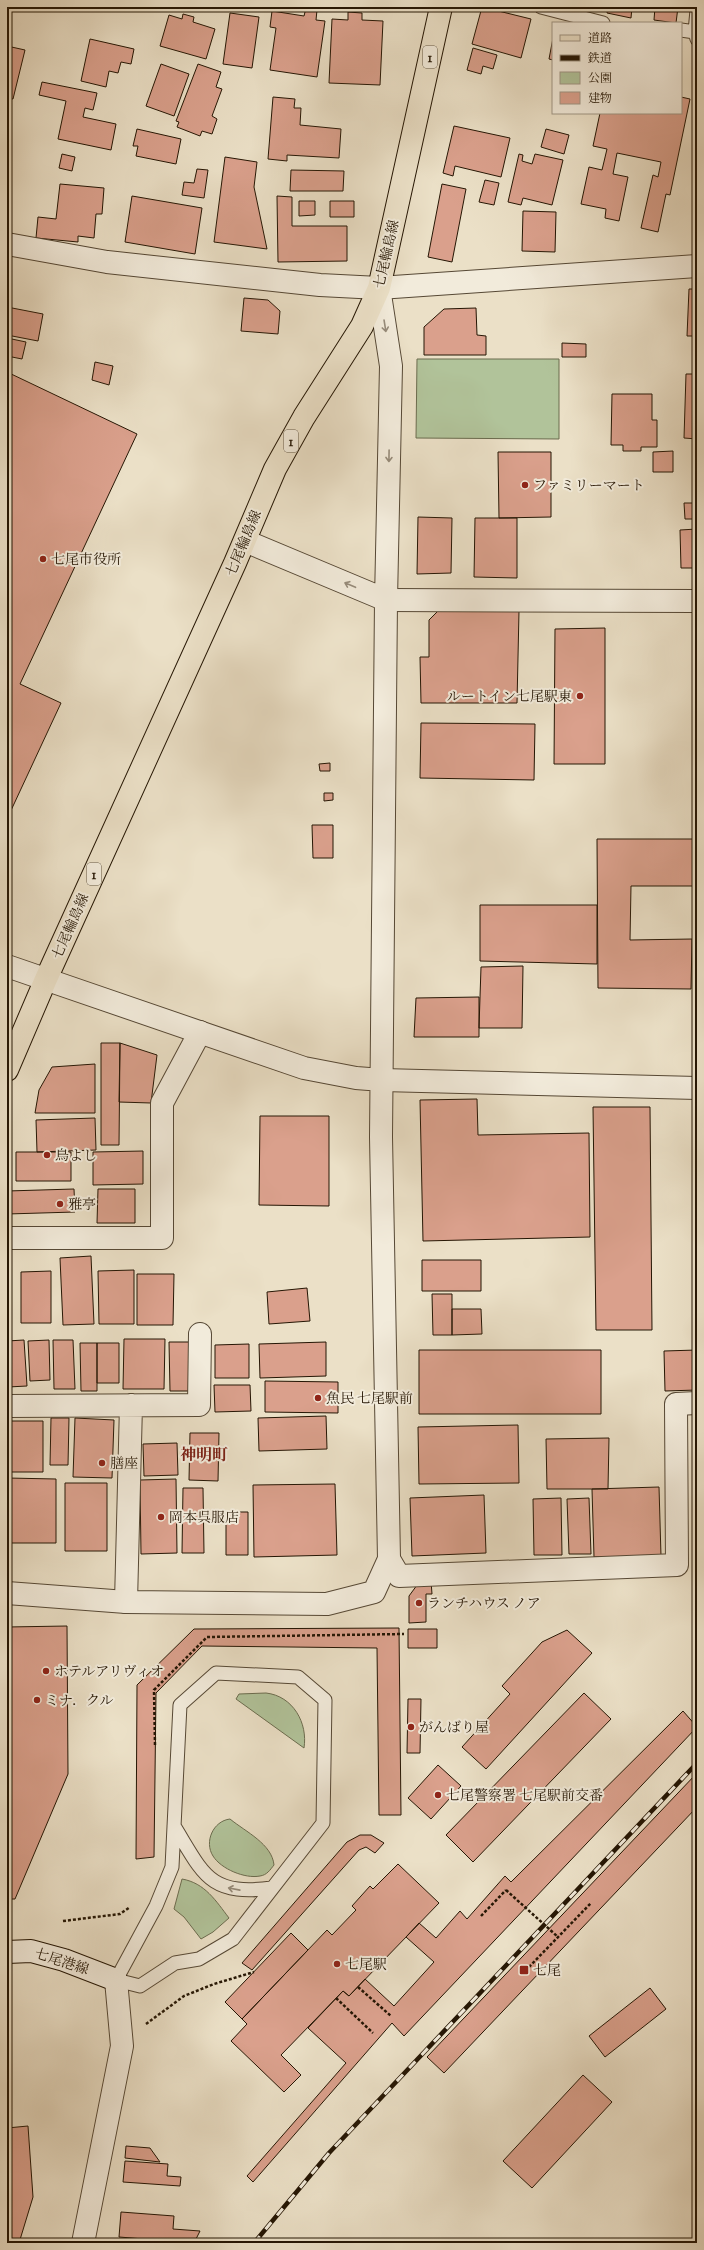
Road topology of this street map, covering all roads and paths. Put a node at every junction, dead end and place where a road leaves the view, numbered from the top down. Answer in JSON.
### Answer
{"nodes":[{"id":1,"x":441,"y":7,"type":"edge"},
{"id":2,"x":541,"y":7,"type":"edge"},
{"id":3,"x":697,"y":10,"type":"edge"},
{"id":4,"x":599,"y":22,"type":"edge"},
{"id":5,"x":682,"y":30,"type":"edge"},
{"id":6,"x":696,"y":35,"type":"edge"},
{"id":7,"x":7,"y":244,"type":"edge"},
{"id":8,"x":697,"y":266,"type":"edge"},
{"id":9,"x":379,"y":288,"type":"junction"},
{"id":10,"x":245,"y":541,"type":"junction"},
{"id":11,"x":386,"y":600,"type":"junction"},
{"id":12,"x":697,"y":601,"type":"edge"},
{"id":13,"x":7,"y":966,"type":"edge"},
{"id":14,"x":46,"y":979,"type":"junction"},
{"id":15,"x":200,"y":1032,"type":"junction"},
{"id":16,"x":7,"y":1070,"type":"edge"},
{"id":17,"x":382,"y":1080,"type":"junction"},
{"id":18,"x":697,"y":1088,"type":"edge"},
{"id":19,"x":7,"y":1238,"type":"edge"},
{"id":20,"x":200,"y":1334,"type":"dead end"},
{"id":21,"x":697,"y":1403,"type":"edge"},
{"id":22,"x":131,"y":1405,"type":"junction"},
{"id":23,"x":7,"y":1406,"type":"edge"},
{"id":24,"x":390,"y":1559,"type":"junction"},
{"id":25,"x":7,"y":1593,"type":"edge"},
{"id":26,"x":126,"y":1602,"type":"junction"},
{"id":27,"x":174,"y":1826,"type":"junction"},
{"id":28,"x":272,"y":1888,"type":"junction"},
{"id":29,"x":591,"y":1903,"type":"dead end"},
{"id":30,"x":132,"y":1906,"type":"dead end"},
{"id":31,"x":481,"y":1916,"type":"dead end"},
{"id":32,"x":63,"y":1921,"type":"dead end"},
{"id":33,"x":558,"y":1937,"type":"junction"},
{"id":34,"x":7,"y":1952,"type":"edge"},
{"id":35,"x":529,"y":1967,"type":"dead end"},
{"id":36,"x":254,"y":1972,"type":"dead end"},
{"id":37,"x":116,"y":1980,"type":"junction"},
{"id":38,"x":358,"y":1987,"type":"dead end"},
{"id":39,"x":336,"y":1998,"type":"dead end"},
{"id":40,"x":391,"y":2016,"type":"dead end"},
{"id":41,"x":140,"y":2029,"type":"dead end"},
{"id":42,"x":373,"y":2033,"type":"dead end"},
{"id":43,"x":83,"y":2243,"type":"edge"}],
"edges":[{"from":1,"to":9,"type":"main road","name":"七尾輪島線","number":"1"},
{"from":2,"to":4,"type":"lane"},
{"from":3,"to":6,"type":"lane"},
{"from":5,"to":6,"type":"lane"},
{"from":7,"to":9,"type":"street"},
{"from":8,"to":9,"type":"street"},
{"from":9,"to":10,"type":"main road","name":"七尾輪島線","number":"1"},
{"from":9,"to":11,"type":"street","one_way":true},
{"from":11,"to":10,"type":"street","one_way":true},
{"from":10,"to":14,"type":"main road","name":"七尾輪島線","number":"1"},
{"from":11,"to":12,"type":"street"},
{"from":11,"to":17,"type":"street"},
{"from":13,"to":14,"type":"street"},
{"from":14,"to":15,"type":"street"},
{"from":14,"to":16,"type":"main road","name":"七尾輪島線","number":"1"},
{"from":15,"to":17,"type":"street"},
{"from":15,"to":19,"type":"street"},
{"from":17,"to":18,"type":"street"},
{"from":17,"to":24,"type":"street"},
{"from":20,"to":22,"type":"street"},
{"from":21,"to":24,"type":"street"},
{"from":22,"to":23,"type":"street"},
{"from":22,"to":26,"type":"street"},
{"from":24,"to":26,"type":"street"},
{"from":25,"to":26,"type":"street"},
{"from":28,"to":27,"type":"lane","one_way":true},
{"from":27,"to":28,"type":"lane"},
{"from":27,"to":37,"type":"lane"},
{"from":28,"to":37,"type":"lane"},
{"from":29,"to":33,"type":"path"},
{"from":30,"to":32,"type":"path"},
{"from":31,"to":33,"type":"path","bridge":true},
{"from":33,"to":35,"type":"path"},
{"from":34,"to":37,"type":"street","name":"七尾港線"},
{"from":36,"to":41,"type":"path"},
{"from":37,"to":43,"type":"street"},
{"from":38,"to":40,"type":"path"},
{"from":39,"to":42,"type":"path"}]}
